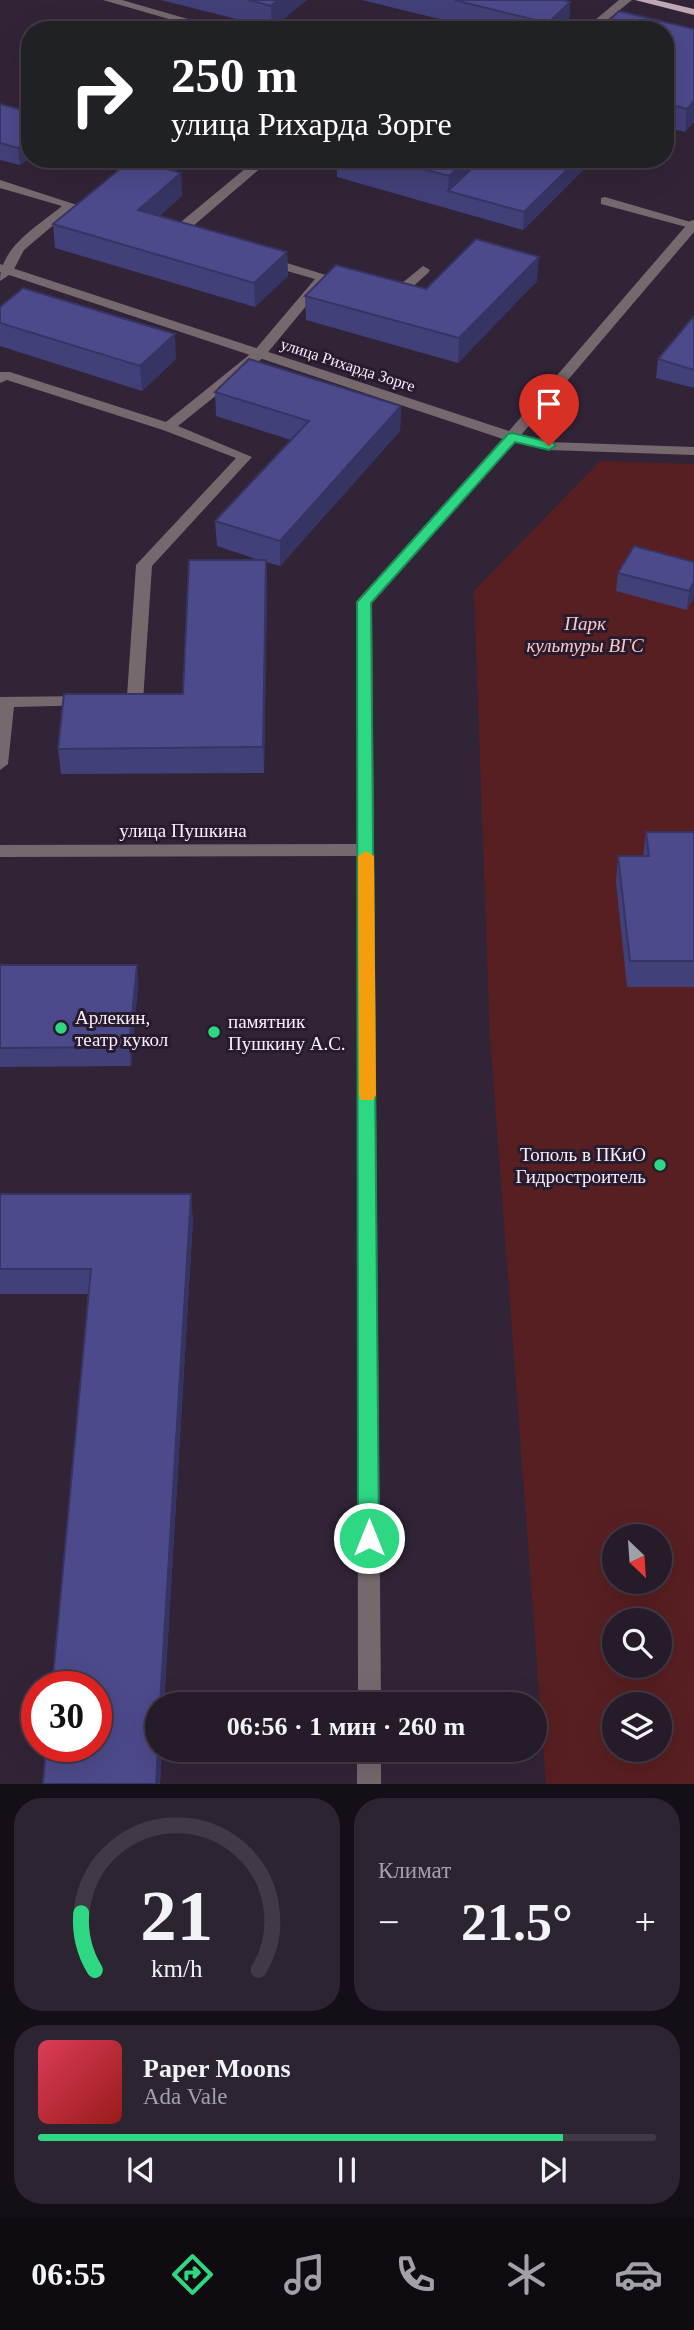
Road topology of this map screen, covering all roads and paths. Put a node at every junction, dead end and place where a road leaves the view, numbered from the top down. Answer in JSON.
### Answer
{"nodes":[{"id":1,"x":109,"y":0,"type":"edge"},
{"id":2,"x":626,"y":0,"type":"edge"},
{"id":3,"x":641,"y":0,"type":"edge"},
{"id":4,"x":694,"y":12,"type":"edge"},
{"id":5,"x":187,"y":21,"type":"edge"},
{"id":6,"x":599,"y":21,"type":"edge"},
{"id":7,"x":254,"y":168,"type":"edge"},
{"id":8,"x":0,"y":184,"type":"edge"},
{"id":9,"x":605,"y":201,"type":"dead end"},
{"id":10,"x":693,"y":225,"type":"edge"},
{"id":11,"x":202,"y":242,"type":"edge"},
{"id":12,"x":256,"y":257,"type":"edge"},
{"id":13,"x":424,"y":270,"type":"dead end"},
{"id":14,"x":3,"y":272,"type":"edge"},
{"id":15,"x":323,"y":277,"type":"junction"},
{"id":16,"x":259,"y":354,"type":"junction"},
{"id":17,"x":0,"y":379,"type":"edge"},
{"id":18,"x":168,"y":427,"type":"junction"},
{"id":19,"x":512,"y":437,"type":"junction"},
{"id":20,"x":694,"y":451,"type":"edge"},
{"id":21,"x":4,"y":701,"type":"edge"},
{"id":22,"x":0,"y":764,"type":"edge"},
{"id":23,"x":366,"y":850,"type":"junction"},
{"id":24,"x":0,"y":851,"type":"edge"},
{"id":25,"x":369,"y":1692,"type":"edge"},
{"id":26,"x":369,"y":1762,"type":"edge"},
{"id":27,"x":369,"y":1784,"type":"edge"}],
"edges":[{"from":1,"to":5,"type":"street"},
{"from":2,"to":6,"type":"street"},
{"from":3,"to":4,"type":"main road"},
{"from":7,"to":11,"type":"street"},
{"from":8,"to":14,"type":"street"},
{"from":9,"to":10,"type":"street"},
{"from":10,"to":19,"type":"street"},
{"from":12,"to":15,"type":"street"},
{"from":13,"to":15,"type":"street"},
{"from":14,"to":16,"type":"street","name":"улица Рихарда Зорге"},
{"from":15,"to":16,"type":"street"},
{"from":16,"to":18,"type":"street"},
{"from":16,"to":19,"type":"street","name":"улица Рихарда Зорге"},
{"from":17,"to":18,"type":"street"},
{"from":18,"to":21,"type":"street"},
{"from":19,"to":20,"type":"street","name":"улица Рихарда Зорге"},
{"from":19,"to":23,"type":"street"},
{"from":21,"to":22,"type":"street"},
{"from":23,"to":24,"type":"street","name":"улица Пушкина"},
{"from":23,"to":25,"type":"street"},
{"from":26,"to":27,"type":"street"}]}
